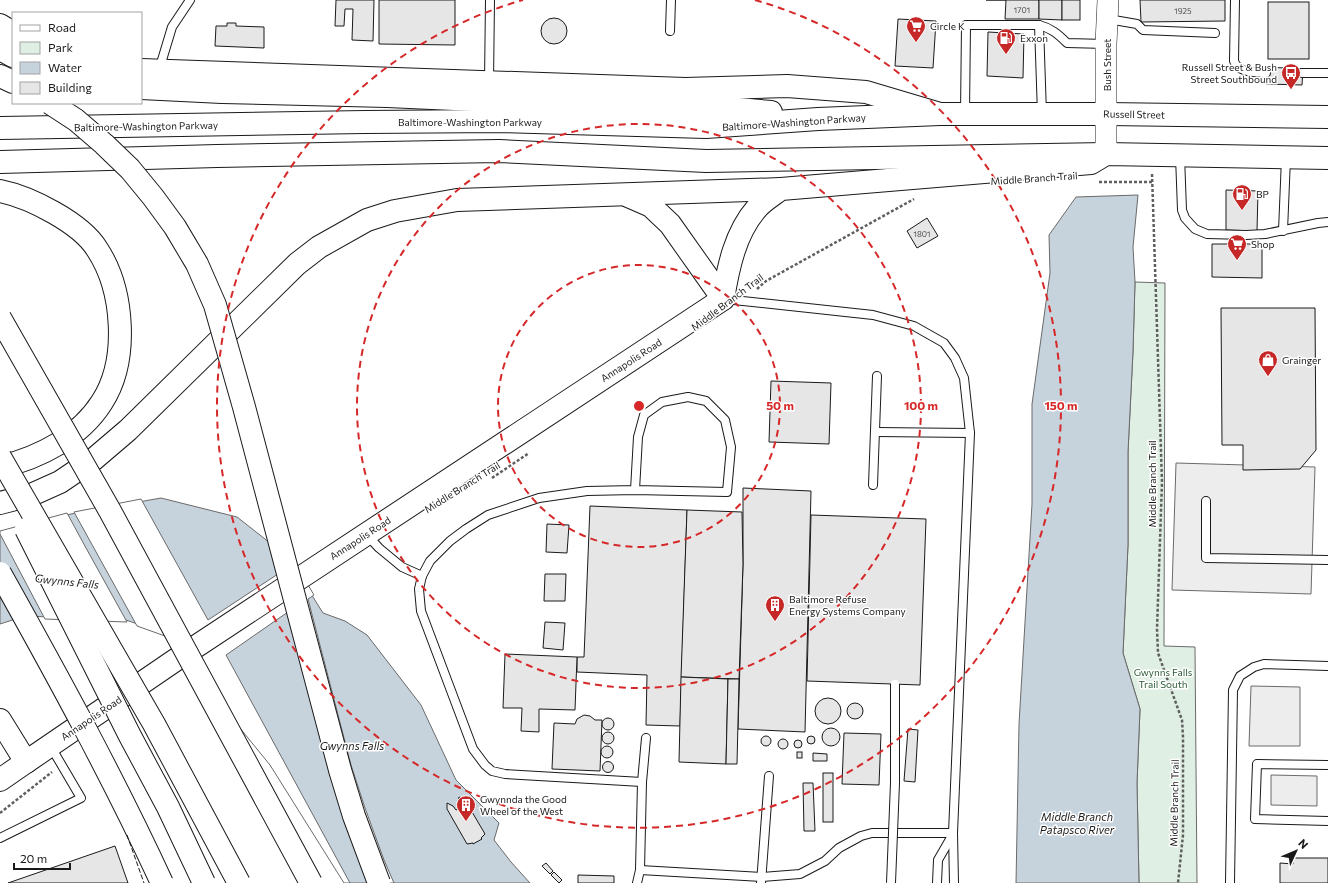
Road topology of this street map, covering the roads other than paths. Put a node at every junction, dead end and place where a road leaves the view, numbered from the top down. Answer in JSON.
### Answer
{"nodes":[{"id":1,"x":190,"y":0,"type":"edge"},
{"id":2,"x":490,"y":0,"type":"edge"},
{"id":3,"x":671,"y":0,"type":"edge"},
{"id":4,"x":1235,"y":0,"type":"edge"},
{"id":5,"x":1108,"y":10,"type":"edge"},
{"id":6,"x":0,"y":25,"type":"edge"},
{"id":7,"x":1039,"y":25,"type":"junction"},
{"id":8,"x":670,"y":31,"type":"dead end"},
{"id":9,"x":12,"y":32,"type":"edge"},
{"id":10,"x":1215,"y":33,"type":"dead end"},
{"id":11,"x":1106,"y":44,"type":"junction"},
{"id":12,"x":0,"y":49,"type":"edge"},
{"id":13,"x":12,"y":55,"type":"edge"},
{"id":14,"x":150,"y":71,"type":"edge"},
{"id":15,"x":1266,"y":73,"type":"dead end"},
{"id":16,"x":1328,"y":73,"type":"edge"},
{"id":17,"x":1302,"y":74,"type":"dead end"},
{"id":18,"x":0,"y":76,"type":"edge"},
{"id":19,"x":12,"y":82,"type":"edge"},
{"id":20,"x":142,"y":88,"type":"edge"},
{"id":21,"x":496,"y":102,"type":"junction"},
{"id":22,"x":52,"y":104,"type":"edge"},
{"id":23,"x":940,"y":114,"type":"junction"},
{"id":24,"x":965,"y":114,"type":"junction"},
{"id":25,"x":1042,"y":114,"type":"junction"},
{"id":26,"x":1107,"y":114,"type":"junction"},
{"id":27,"x":1328,"y":117,"type":"edge"},
{"id":28,"x":0,"y":128,"type":"edge"},
{"id":29,"x":1106,"y":154,"type":"junction"},
{"id":30,"x":1180,"y":155,"type":"junction"},
{"id":31,"x":1286,"y":157,"type":"junction"},
{"id":32,"x":1328,"y":158,"type":"edge"},
{"id":33,"x":0,"y":162,"type":"edge"},
{"id":34,"x":781,"y":189,"type":"junction"},
{"id":35,"x":0,"y":191,"type":"edge"},
{"id":36,"x":625,"y":195,"type":"junction"},
{"id":37,"x":1328,"y":222,"type":"edge"},
{"id":38,"x":1283,"y":231,"type":"junction"},
{"id":39,"x":732,"y":300,"type":"junction"},
{"id":40,"x":0,"y":318,"type":"edge"},
{"id":41,"x":877,"y":376,"type":"dead end"},
{"id":42,"x":876,"y":432,"type":"junction"},
{"id":43,"x":970,"y":433,"type":"junction"},
{"id":44,"x":0,"y":457,"type":"edge"},
{"id":45,"x":0,"y":467,"type":"edge"},
{"id":46,"x":0,"y":478,"type":"edge"},
{"id":47,"x":873,"y":485,"type":"dead end"},
{"id":48,"x":635,"y":490,"type":"junction"},
{"id":49,"x":1206,"y":501,"type":"dead end"},
{"id":50,"x":0,"y":503,"type":"edge"},
{"id":51,"x":366,"y":535,"type":"junction"},
{"id":52,"x":1328,"y":560,"type":"edge"},
{"id":53,"x":0,"y":574,"type":"edge"},
{"id":54,"x":422,"y":576,"type":"junction"},
{"id":55,"x":1328,"y":666,"type":"edge"},
{"id":56,"x":895,"y":684,"type":"dead end"},
{"id":57,"x":0,"y":720,"type":"edge"},
{"id":58,"x":646,"y":738,"type":"dead end"},
{"id":59,"x":50,"y":745,"type":"junction"},
{"id":60,"x":26,"y":762,"type":"junction"},
{"id":61,"x":1328,"y":765,"type":"edge"},
{"id":62,"x":770,"y":776,"type":"dead end"},
{"id":63,"x":0,"y":780,"type":"edge"},
{"id":64,"x":642,"y":782,"type":"junction"},
{"id":65,"x":1328,"y":821,"type":"edge"},
{"id":66,"x":953,"y":833,"type":"junction"},
{"id":67,"x":0,"y":838,"type":"edge"},
{"id":68,"x":640,"y":870,"type":"junction"},
{"id":69,"x":762,"y":880,"type":"edge"},
{"id":70,"x":162,"y":883,"type":"edge"},
{"id":71,"x":204,"y":883,"type":"edge"},
{"id":72,"x":239,"y":883,"type":"edge"},
{"id":73,"x":311,"y":883,"type":"edge"},
{"id":74,"x":379,"y":883,"type":"edge"},
{"id":75,"x":637,"y":883,"type":"edge"},
{"id":76,"x":891,"y":883,"type":"edge"},
{"id":77,"x":937,"y":883,"type":"edge"},
{"id":78,"x":954,"y":883,"type":"edge"},
{"id":79,"x":1230,"y":883,"type":"edge"}],
"edges":[{"from":1,"to":14,"type":"lane"},
{"from":2,"to":21,"type":"lane"},
{"from":3,"to":8,"type":"lane"},
{"from":4,"to":15,"type":"lane"},
{"from":5,"to":10,"type":"lane"},
{"from":5,"to":11,"type":"street","name":"Bush Street"},
{"from":6,"to":9,"type":"main road"},
{"from":7,"to":11,"type":"lane"},
{"from":7,"to":24,"type":"lane"},
{"from":7,"to":25,"type":"lane"},
{"from":11,"to":26,"type":"street","name":"Bush Street"},
{"from":12,"to":13,"type":"main road"},
{"from":14,"to":21,"type":"main road"},
{"from":16,"to":17,"type":"lane"},
{"from":18,"to":19,"type":"main road"},
{"from":20,"to":21,"type":"main road"},
{"from":21,"to":23,"type":"main road","name":"Baltimore-Washington Parkway"},
{"from":21,"to":23,"type":"main road"},
{"from":21,"to":28,"type":"main road","name":"Baltimore-Washington Parkway"},
{"from":22,"to":74,"type":"main road","bridge":true},
{"from":23,"to":24,"type":"main road","name":"Russell Street"},
{"from":24,"to":25,"type":"main road","name":"Russell Street"},
{"from":25,"to":26,"type":"main road","name":"Russell Street"},
{"from":26,"to":27,"type":"main road","name":"Russell Street"},
{"from":26,"to":29,"type":"street","name":"Bush Street"},
{"from":29,"to":30,"type":"main road"},
{"from":29,"to":33,"type":"main road"},
{"from":29,"to":34,"type":"main road"},
{"from":30,"to":31,"type":"main road"},
{"from":30,"to":38,"type":"lane"},
{"from":31,"to":32,"type":"main road"},
{"from":31,"to":38,"type":"lane"},
{"from":34,"to":36,"type":"main road"},
{"from":34,"to":39,"type":"main road"},
{"from":35,"to":45,"type":"main road"},
{"from":36,"to":39,"type":"main road"},
{"from":36,"to":50,"type":"main road","bridge":true},
{"from":37,"to":38,"type":"lane"},
{"from":39,"to":43,"type":"lane"},
{"from":39,"to":51,"type":"main road","name":"Annapolis Road"},
{"from":40,"to":73,"type":"main road","bridge":true},
{"from":41,"to":42,"type":"lane"},
{"from":42,"to":43,"type":"lane"},
{"from":42,"to":47,"type":"lane"},
{"from":43,"to":66,"type":"lane"},
{"from":44,"to":72,"type":"main road","bridge":true},
{"from":46,"to":71,"type":"main road","bridge":true},
{"from":48,"to":48,"type":"lane"},
{"from":48,"to":54,"type":"lane"},
{"from":49,"to":52,"type":"lane"},
{"from":51,"to":54,"type":"lane"},
{"from":51,"to":59,"type":"main road","name":"Annapolis Road","bridge":true},
{"from":53,"to":70,"type":"main road","bridge":true},
{"from":54,"to":64,"type":"lane"},
{"from":55,"to":79,"type":"lane"},
{"from":56,"to":76,"type":"lane","bridge":true},
{"from":57,"to":60,"type":"main road"},
{"from":58,"to":64,"type":"lane"},
{"from":59,"to":60,"type":"main road","name":"Annapolis Road"},
{"from":59,"to":67,"type":"lane"},
{"from":60,"to":63,"type":"main road","name":"Annapolis Road"},
{"from":61,"to":65,"type":"lane"},
{"from":62,"to":69,"type":"lane"},
{"from":64,"to":68,"type":"lane"},
{"from":66,"to":69,"type":"lane"},
{"from":66,"to":77,"type":"lane"},
{"from":66,"to":78,"type":"lane"},
{"from":68,"to":69,"type":"lane"},
{"from":68,"to":75,"type":"lane"}]}
